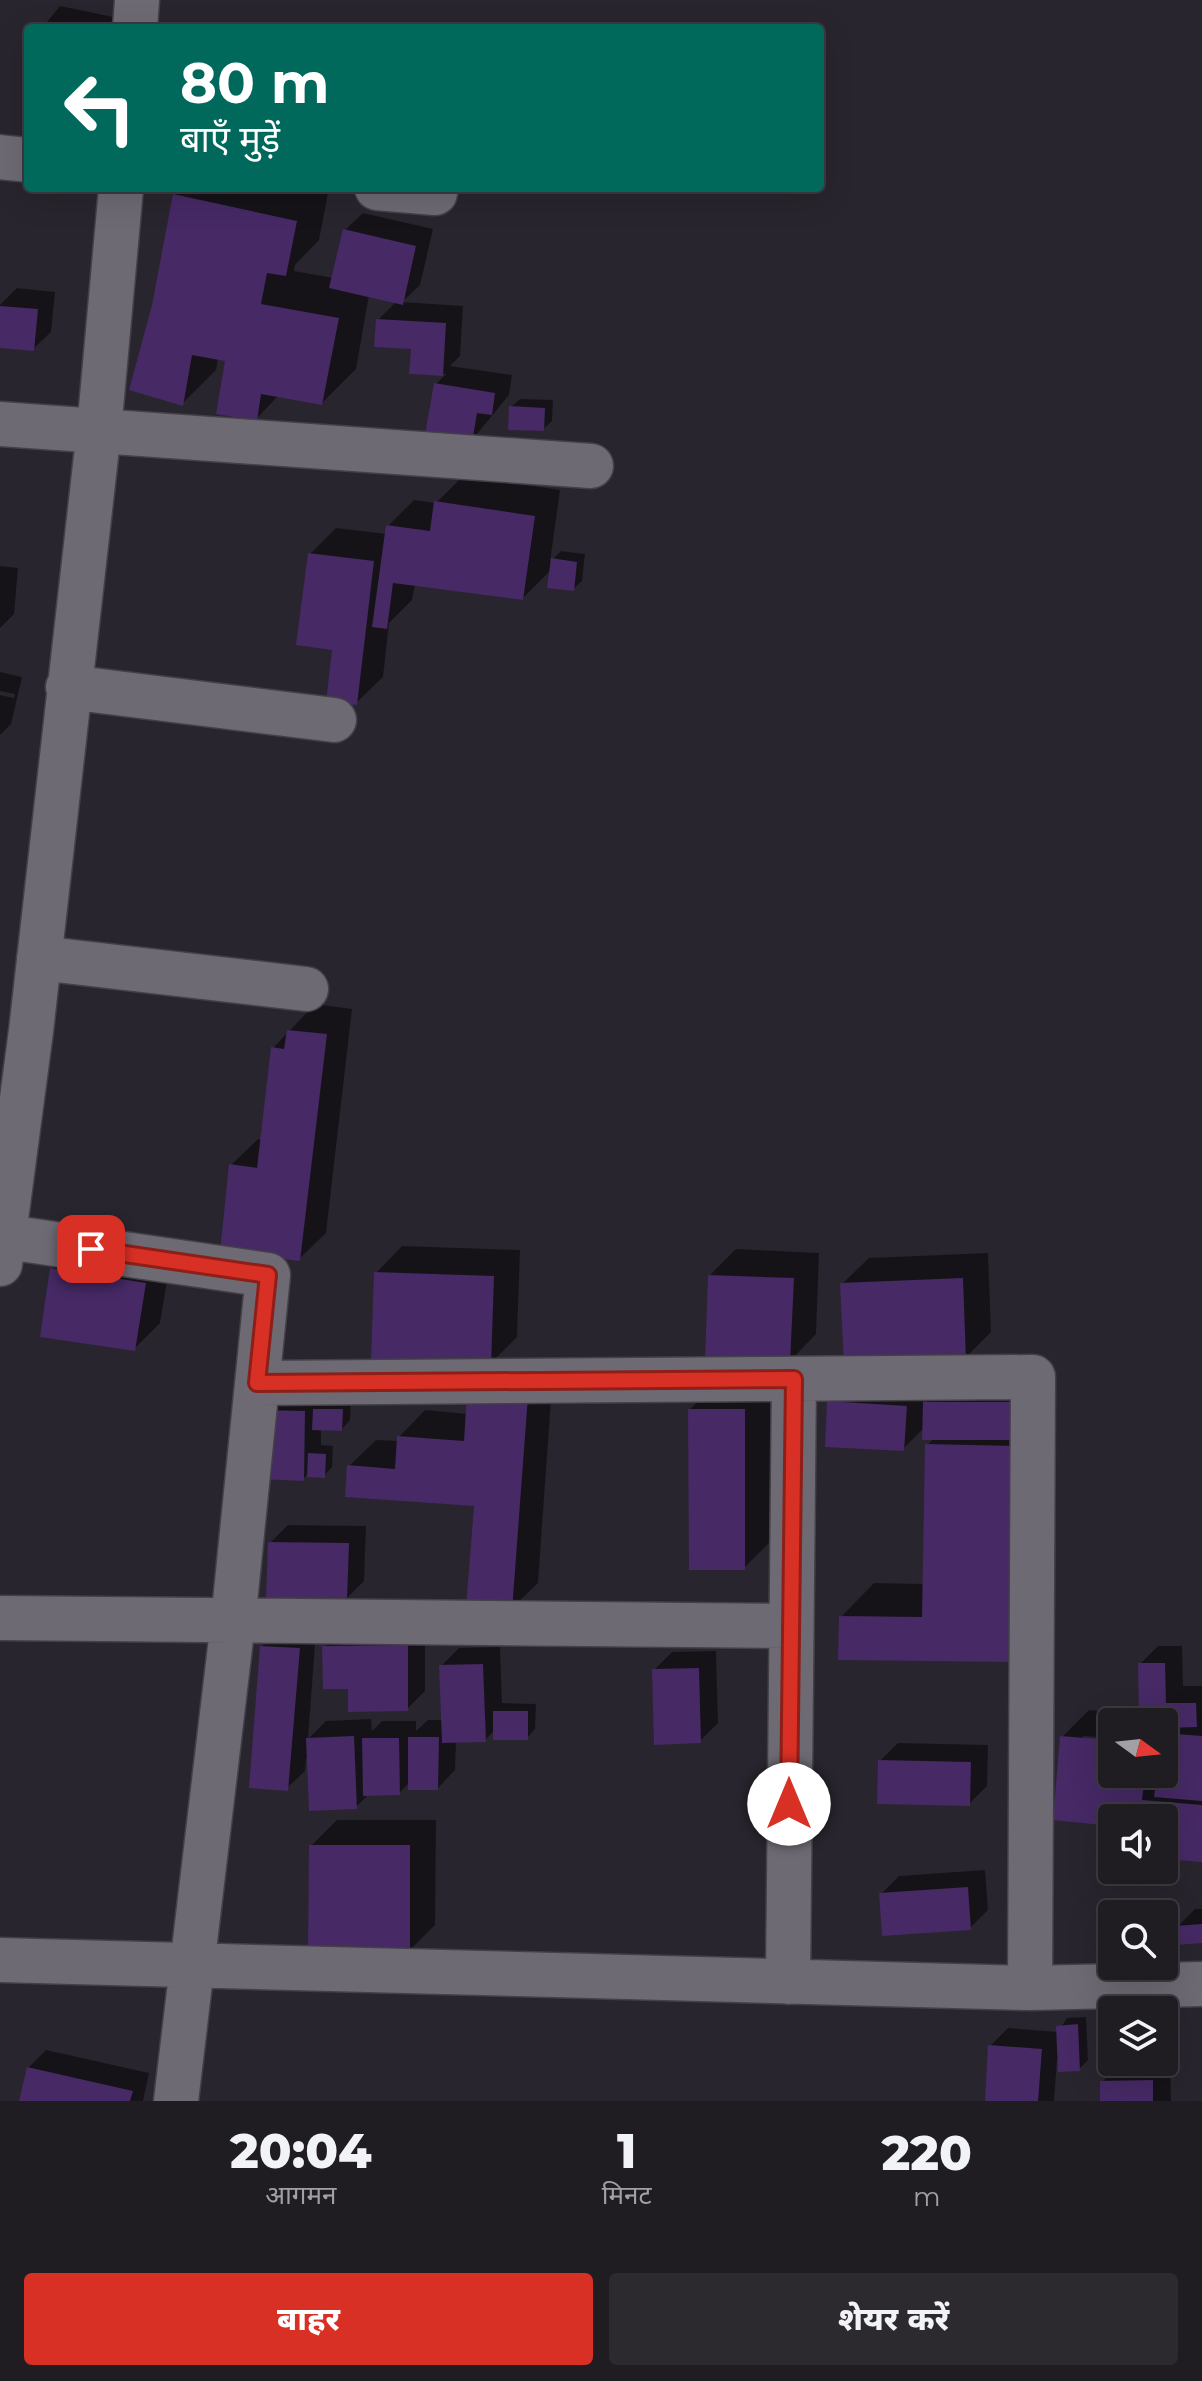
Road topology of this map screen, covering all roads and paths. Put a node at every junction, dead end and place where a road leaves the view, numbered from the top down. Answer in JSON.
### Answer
{"nodes":[{"id":1,"x":137,"y":0,"type":"edge"},
{"id":2,"x":135,"y":24,"type":"edge"},
{"id":3,"x":0,"y":157,"type":"edge"},
{"id":4,"x":24,"y":160,"type":"edge"},
{"id":5,"x":121,"y":192,"type":"edge"},
{"id":6,"x":423,"y":192,"type":"edge"},
{"id":7,"x":435,"y":193,"type":"dead end"},
{"id":8,"x":0,"y":424,"type":"edge"},
{"id":9,"x":99,"y":430,"type":"junction"},
{"id":10,"x":591,"y":466,"type":"dead end"},
{"id":11,"x":68,"y":687,"type":"junction"},
{"id":12,"x":334,"y":720,"type":"dead end"},
{"id":13,"x":39,"y":958,"type":"junction"},
{"id":14,"x":306,"y":989,"type":"dead end"},
{"id":15,"x":1,"y":1245,"type":"edge"},
{"id":16,"x":794,"y":1379,"type":"junction"},
{"id":17,"x":257,"y":1383,"type":"junction"},
{"id":18,"x":0,"y":1618,"type":"edge"},
{"id":19,"x":233,"y":1622,"type":"junction"},
{"id":20,"x":789,"y":1626,"type":"junction"},
{"id":21,"x":0,"y":1960,"type":"edge"},
{"id":22,"x":194,"y":1965,"type":"junction"},
{"id":23,"x":788,"y":1982,"type":"junction"},
{"id":24,"x":1202,"y":1984,"type":"edge"},
{"id":25,"x":1030,"y":1988,"type":"junction"},
{"id":26,"x":176,"y":2101,"type":"edge"}],
"edges":[{"from":1,"to":2,"type":"street"},
{"from":3,"to":4,"type":"street"},
{"from":5,"to":9,"type":"street"},
{"from":6,"to":7,"type":"street"},
{"from":8,"to":9,"type":"street"},
{"from":9,"to":10,"type":"street"},
{"from":9,"to":11,"type":"street"},
{"from":11,"to":12,"type":"street"},
{"from":11,"to":13,"type":"street"},
{"from":13,"to":14,"type":"street"},
{"from":13,"to":15,"type":"street"},
{"from":15,"to":17,"type":"street"},
{"from":16,"to":17,"type":"street"},
{"from":16,"to":20,"type":"street"},
{"from":16,"to":25,"type":"street"},
{"from":17,"to":19,"type":"street"},
{"from":18,"to":19,"type":"street"},
{"from":19,"to":20,"type":"street"},
{"from":19,"to":22,"type":"street"},
{"from":20,"to":23,"type":"street"},
{"from":21,"to":22,"type":"street"},
{"from":22,"to":23,"type":"street"},
{"from":22,"to":26,"type":"street"},
{"from":23,"to":25,"type":"street"},
{"from":24,"to":25,"type":"street"}]}
